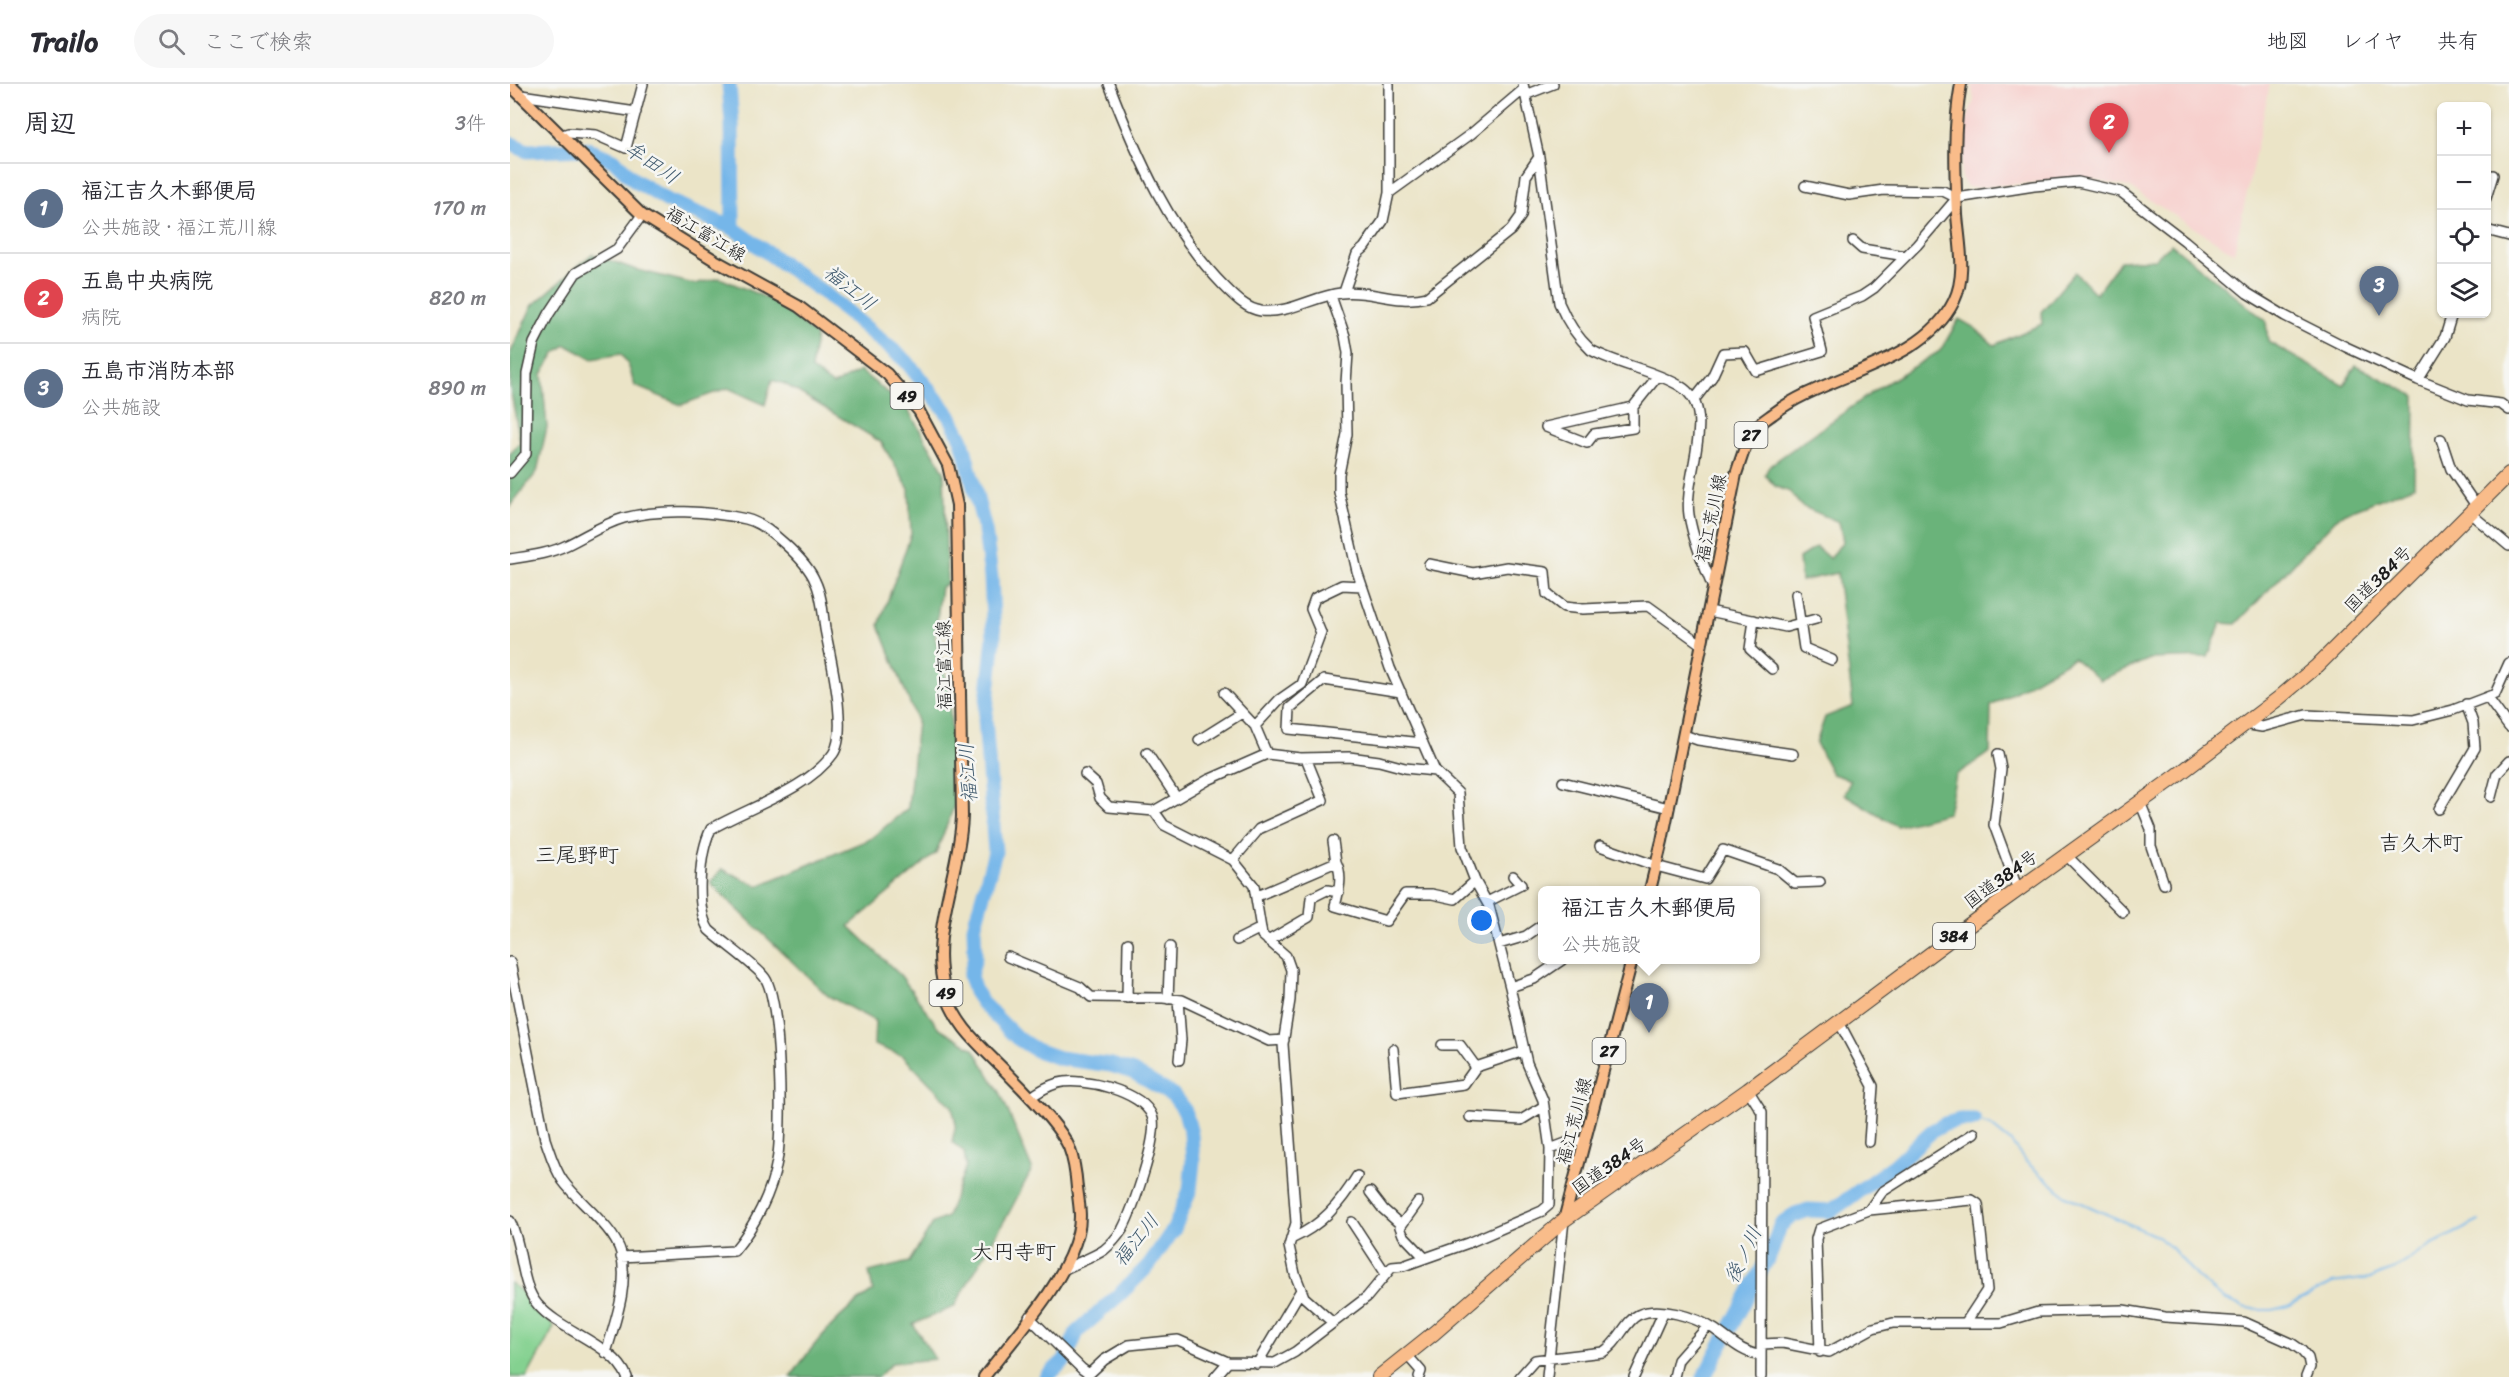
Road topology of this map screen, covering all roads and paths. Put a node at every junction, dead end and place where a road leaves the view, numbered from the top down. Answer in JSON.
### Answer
{"nodes":[{"id":1,"x":643,"y":84,"type":"edge"},
{"id":2,"x":1109,"y":84,"type":"edge"},
{"id":3,"x":1389,"y":84,"type":"edge"},
{"id":4,"x":1553,"y":84,"type":"edge"},
{"id":5,"x":1961,"y":84,"type":"edge"},
{"id":6,"x":510,"y":85,"type":"edge"},
{"id":7,"x":1524,"y":89,"type":"edge"},
{"id":8,"x":521,"y":96,"type":"junction"},
{"id":9,"x":636,"y":112,"type":"junction"},
{"id":10,"x":563,"y":138,"type":"junction"},
{"id":11,"x":1539,"y":157,"type":"junction"},
{"id":12,"x":2493,"y":176,"type":"dead end"},
{"id":13,"x":2491,"y":183,"type":"edge"},
{"id":14,"x":1805,"y":186,"type":"dead end"},
{"id":15,"x":1389,"y":193,"type":"junction"},
{"id":16,"x":1957,"y":198,"type":"junction"},
{"id":17,"x":642,"y":215,"type":"junction"},
{"id":18,"x":2491,"y":231,"type":"edge"},
{"id":19,"x":2509,"y":236,"type":"edge"},
{"id":20,"x":1853,"y":241,"type":"dead end"},
{"id":21,"x":1906,"y":256,"type":"junction"},
{"id":22,"x":1344,"y":292,"type":"junction"},
{"id":23,"x":1331,"y":296,"type":"junction"},
{"id":24,"x":2451,"y":318,"type":"edge"},
{"id":25,"x":1657,"y":377,"type":"junction"},
{"id":26,"x":2418,"y":380,"type":"junction"},
{"id":27,"x":1694,"y":400,"type":"junction"},
{"id":28,"x":1633,"y":407,"type":"junction"},
{"id":29,"x":2509,"y":410,"type":"edge"},
{"id":30,"x":2441,"y":439,"type":"dead end"},
{"id":31,"x":510,"y":473,"type":"edge"},
{"id":32,"x":2509,"y":474,"type":"edge"},
{"id":33,"x":2474,"y":510,"type":"junction"},
{"id":34,"x":2509,"y":546,"type":"edge"},
{"id":35,"x":510,"y":560,"type":"edge"},
{"id":36,"x":1429,"y":564,"type":"dead end"},
{"id":37,"x":1362,"y":586,"type":"junction"},
{"id":38,"x":1713,"y":588,"type":"junction"},
{"id":39,"x":1796,"y":594,"type":"dead end"},
{"id":40,"x":1709,"y":611,"type":"junction"},
{"id":41,"x":1816,"y":619,"type":"dead end"},
{"id":42,"x":1754,"y":620,"type":"junction"},
{"id":43,"x":1800,"y":623,"type":"junction"},
{"id":44,"x":1702,"y":645,"type":"junction"},
{"id":45,"x":1832,"y":660,"type":"dead end"},
{"id":46,"x":2509,"y":663,"type":"edge"},
{"id":47,"x":1772,"y":669,"type":"dead end"},
{"id":48,"x":1401,"y":692,"type":"junction"},
{"id":49,"x":1224,"y":693,"type":"dead end"},
{"id":50,"x":2487,"y":697,"type":"junction"},
{"id":51,"x":2466,"y":705,"type":"junction"},
{"id":52,"x":1242,"y":713,"type":"junction"},
{"id":53,"x":2244,"y":724,"type":"junction"},
{"id":54,"x":1255,"y":726,"type":"junction"},
{"id":55,"x":2509,"y":727,"type":"edge"},
{"id":56,"x":1684,"y":735,"type":"junction"},
{"id":57,"x":1199,"y":740,"type":"dead end"},
{"id":58,"x":1423,"y":743,"type":"junction"},
{"id":59,"x":1147,"y":753,"type":"dead end"},
{"id":60,"x":1267,"y":754,"type":"junction"},
{"id":61,"x":1793,"y":754,"type":"dead end"},
{"id":62,"x":1998,"y":754,"type":"dead end"},
{"id":63,"x":1306,"y":758,"type":"junction"},
{"id":64,"x":2509,"y":760,"type":"edge"},
{"id":65,"x":1435,"y":771,"type":"junction"},
{"id":66,"x":1085,"y":774,"type":"dead end"},
{"id":67,"x":1563,"y":782,"type":"dead end"},
{"id":68,"x":2491,"y":796,"type":"dead end"},
{"id":69,"x":1176,"y":797,"type":"junction"},
{"id":70,"x":2140,"y":802,"type":"junction"},
{"id":71,"x":1669,"y":808,"type":"junction"},
{"id":72,"x":2439,"y":809,"type":"dead end"},
{"id":73,"x":1154,"y":811,"type":"junction"},
{"id":74,"x":1333,"y":841,"type":"dead end"},
{"id":75,"x":1600,"y":846,"type":"dead end"},
{"id":76,"x":2066,"y":855,"type":"junction"},
{"id":77,"x":1233,"y":860,"type":"junction"},
{"id":78,"x":1336,"y":862,"type":"junction"},
{"id":79,"x":1656,"y":866,"type":"junction"},
{"id":80,"x":1514,"y":876,"type":"dead end"},
{"id":81,"x":1475,"y":881,"type":"junction"},
{"id":82,"x":1820,"y":882,"type":"dead end"},
{"id":83,"x":2164,"y":884,"type":"dead end"},
{"id":84,"x":1651,"y":886,"type":"edge"},
{"id":85,"x":2018,"y":890,"type":"junction"},
{"id":86,"x":1339,"y":892,"type":"junction"},
{"id":87,"x":1257,"y":896,"type":"junction"},
{"id":88,"x":1486,"y":902,"type":"junction"},
{"id":89,"x":2123,"y":912,"type":"dead end"},
{"id":90,"x":1261,"y":928,"type":"junction"},
{"id":91,"x":1538,"y":928,"type":"edge"},
{"id":92,"x":1237,"y":940,"type":"dead end"},
{"id":93,"x":1268,"y":941,"type":"junction"},
{"id":94,"x":1128,"y":943,"type":"dead end"},
{"id":95,"x":1499,"y":944,"type":"junction"},
{"id":96,"x":1170,"y":947,"type":"dead end"},
{"id":97,"x":1008,"y":957,"type":"dead end"},
{"id":98,"x":510,"y":962,"type":"edge"},
{"id":99,"x":1556,"y":964,"type":"edge"},
{"id":100,"x":1631,"y":964,"type":"edge"},
{"id":101,"x":1510,"y":987,"type":"junction"},
{"id":102,"x":1127,"y":998,"type":"junction"},
{"id":103,"x":1173,"y":999,"type":"junction"},
{"id":104,"x":1839,"y":1022,"type":"junction"},
{"id":105,"x":1284,"y":1040,"type":"junction"},
{"id":106,"x":1442,"y":1045,"type":"dead end"},
{"id":107,"x":1392,"y":1049,"type":"dead end"},
{"id":108,"x":1524,"y":1051,"type":"junction"},
{"id":109,"x":1179,"y":1060,"type":"dead end"},
{"id":110,"x":1476,"y":1067,"type":"junction"},
{"id":111,"x":1748,"y":1090,"type":"junction"},
{"id":112,"x":1030,"y":1098,"type":"junction"},
{"id":113,"x":1544,"y":1106,"type":"junction"},
{"id":114,"x":1470,"y":1117,"type":"dead end"},
{"id":115,"x":1974,"y":1132,"type":"dead end"},
{"id":116,"x":1585,"y":1142,"type":"junction"},
{"id":117,"x":1869,"y":1142,"type":"dead end"},
{"id":118,"x":1550,"y":1149,"type":"junction"},
{"id":119,"x":1357,"y":1176,"type":"dead end"},
{"id":120,"x":1370,"y":1192,"type":"dead end"},
{"id":121,"x":1418,"y":1202,"type":"dead end"},
{"id":122,"x":1869,"y":1210,"type":"junction"},
{"id":123,"x":1564,"y":1220,"type":"junction"},
{"id":124,"x":510,"y":1221,"type":"edge"},
{"id":125,"x":1352,"y":1222,"type":"dead end"},
{"id":126,"x":1401,"y":1225,"type":"junction"},
{"id":127,"x":1291,"y":1239,"type":"junction"},
{"id":128,"x":621,"y":1257,"type":"junction"},
{"id":129,"x":1425,"y":1258,"type":"junction"},
{"id":130,"x":1063,"y":1270,"type":"junction"},
{"id":131,"x":1386,"y":1274,"type":"junction"},
{"id":132,"x":1301,"y":1290,"type":"junction"},
{"id":133,"x":1663,"y":1312,"type":"junction"},
{"id":134,"x":1029,"y":1317,"type":"junction"},
{"id":135,"x":1332,"y":1322,"type":"junction"},
{"id":136,"x":1966,"y":1322,"type":"junction"},
{"id":137,"x":1708,"y":1326,"type":"junction"},
{"id":138,"x":1762,"y":1344,"type":"junction"},
{"id":139,"x":1821,"y":1352,"type":"junction"},
{"id":140,"x":606,"y":1353,"type":"junction"},
{"id":141,"x":1407,"y":1355,"type":"junction"},
{"id":142,"x":1548,"y":1356,"type":"junction"},
{"id":143,"x":1761,"y":1356,"type":"junction"},
{"id":144,"x":1228,"y":1362,"type":"junction"},
{"id":145,"x":1257,"y":1364,"type":"junction"},
{"id":146,"x":1086,"y":1373,"type":"edge"},
{"id":147,"x":627,"y":1377,"type":"edge"},
{"id":148,"x":984,"y":1377,"type":"edge"},
{"id":149,"x":1215,"y":1377,"type":"edge"},
{"id":150,"x":1379,"y":1377,"type":"edge"},
{"id":151,"x":1419,"y":1377,"type":"edge"},
{"id":152,"x":1520,"y":1377,"type":"edge"},
{"id":153,"x":1547,"y":1377,"type":"edge"},
{"id":154,"x":1634,"y":1377,"type":"edge"},
{"id":155,"x":1674,"y":1377,"type":"edge"},
{"id":156,"x":1761,"y":1377,"type":"edge"},
{"id":157,"x":2306,"y":1377,"type":"edge"}],
"edges":[{"from":1,"to":9,"type":"street"},
{"from":2,"to":23,"type":"street"},
{"from":3,"to":15,"type":"street"},
{"from":4,"to":7,"type":"street"},
{"from":5,"to":16,"type":"main road","name":"福江荒川線","number":"27"},
{"from":6,"to":8,"type":"main road","name":"福江富江線","number":"49"},
{"from":7,"to":11,"type":"street"},
{"from":7,"to":15,"type":"street"},
{"from":8,"to":9,"type":"street"},
{"from":8,"to":10,"type":"main road","name":"福江富江線","number":"49"},
{"from":9,"to":10,"type":"street"},
{"from":10,"to":17,"type":"main road","name":"福江富江線","number":"49"},
{"from":11,"to":22,"type":"street"},
{"from":11,"to":25,"type":"street"},
{"from":12,"to":13,"type":"street"},
{"from":14,"to":16,"type":"street"},
{"from":15,"to":22,"type":"street"},
{"from":16,"to":21,"type":"street"},
{"from":16,"to":26,"type":"street"},
{"from":16,"to":38,"type":"main road","name":"福江荒川線","number":"27"},
{"from":17,"to":31,"type":"street"},
{"from":17,"to":112,"type":"main road","name":"福江富江線","number":"49"},
{"from":18,"to":19,"type":"street"},
{"from":20,"to":21,"type":"street"},
{"from":21,"to":27,"type":"street"},
{"from":22,"to":23,"type":"street"},
{"from":23,"to":37,"type":"street"},
{"from":24,"to":26,"type":"street"},
{"from":25,"to":27,"type":"street"},
{"from":25,"to":28,"type":"street"},
{"from":26,"to":29,"type":"street"},
{"from":27,"to":38,"type":"street"},
{"from":28,"to":28,"type":"street"},
{"from":30,"to":33,"type":"street"},
{"from":32,"to":33,"type":"highway","name":"国道384号","number":"384"},
{"from":33,"to":34,"type":"street"},
{"from":33,"to":53,"type":"highway","name":"国道384号","number":"384"},
{"from":35,"to":128,"type":"street"},
{"from":36,"to":44,"type":"street"},
{"from":37,"to":48,"type":"street"},
{"from":37,"to":54,"type":"street"},
{"from":38,"to":40,"type":"main road","name":"福江荒川線","number":"27"},
{"from":39,"to":43,"type":"street"},
{"from":40,"to":42,"type":"street"},
{"from":40,"to":44,"type":"main road","name":"福江荒川線","number":"27"},
{"from":41,"to":43,"type":"street"},
{"from":42,"to":43,"type":"street"},
{"from":42,"to":47,"type":"street"},
{"from":43,"to":45,"type":"street"},
{"from":44,"to":56,"type":"main road","name":"福江荒川線","number":"27"},
{"from":46,"to":50,"type":"street"},
{"from":48,"to":58,"type":"street"},
{"from":48,"to":58,"type":"street"},
{"from":49,"to":52,"type":"street"},
{"from":50,"to":51,"type":"street"},
{"from":50,"to":55,"type":"street"},
{"from":51,"to":53,"type":"street"},
{"from":51,"to":72,"type":"street"},
{"from":52,"to":54,"type":"street"},
{"from":52,"to":57,"type":"street"},
{"from":53,"to":70,"type":"highway","name":"国道384号","number":"384"},
{"from":54,"to":60,"type":"street"},
{"from":56,"to":61,"type":"street"},
{"from":56,"to":71,"type":"main road","name":"福江荒川線","number":"27"},
{"from":58,"to":65,"type":"street"},
{"from":59,"to":69,"type":"street"},
{"from":60,"to":63,"type":"street"},
{"from":60,"to":69,"type":"street"},
{"from":62,"to":85,"type":"street"},
{"from":63,"to":65,"type":"street"},
{"from":63,"to":77,"type":"street"},
{"from":64,"to":68,"type":"street"},
{"from":65,"to":81,"type":"street"},
{"from":66,"to":73,"type":"street"},
{"from":67,"to":71,"type":"street"},
{"from":69,"to":73,"type":"street"},
{"from":70,"to":76,"type":"highway","name":"国道384号","number":"384"},
{"from":70,"to":83,"type":"street"},
{"from":71,"to":79,"type":"main road","name":"福江荒川線","number":"27"},
{"from":73,"to":77,"type":"street"},
{"from":74,"to":78,"type":"street"},
{"from":75,"to":79,"type":"street"},
{"from":76,"to":85,"type":"highway","name":"国道384号","number":"384"},
{"from":76,"to":89,"type":"street"},
{"from":77,"to":87,"type":"street"},
{"from":78,"to":86,"type":"street"},
{"from":78,"to":87,"type":"street"},
{"from":79,"to":82,"type":"street"},
{"from":79,"to":84,"type":"main road","name":"福江荒川線","number":"27"},
{"from":80,"to":88,"type":"street"},
{"from":81,"to":86,"type":"street"},
{"from":81,"to":88,"type":"street"},
{"from":85,"to":104,"type":"highway","name":"国道384号","number":"384"},
{"from":86,"to":93,"type":"street"},
{"from":87,"to":90,"type":"street"},
{"from":88,"to":95,"type":"street"},
{"from":90,"to":92,"type":"street"},
{"from":90,"to":93,"type":"street"},
{"from":91,"to":95,"type":"street"},
{"from":93,"to":105,"type":"street"},
{"from":94,"to":102,"type":"street"},
{"from":95,"to":101,"type":"street"},
{"from":96,"to":103,"type":"street"},
{"from":97,"to":102,"type":"street"},
{"from":98,"to":128,"type":"street"},
{"from":99,"to":101,"type":"street"},
{"from":100,"to":116,"type":"main road","name":"福江荒川線","number":"27"},
{"from":101,"to":108,"type":"street"},
{"from":102,"to":103,"type":"street"},
{"from":103,"to":105,"type":"street"},
{"from":103,"to":109,"type":"street"},
{"from":104,"to":111,"type":"highway","name":"国道384号","number":"384"},
{"from":104,"to":117,"type":"street"},
{"from":105,"to":127,"type":"street"},
{"from":106,"to":110,"type":"street"},
{"from":107,"to":110,"type":"street"},
{"from":108,"to":110,"type":"street"},
{"from":108,"to":113,"type":"street"},
{"from":111,"to":123,"type":"highway","name":"国道384号","number":"384"},
{"from":111,"to":138,"type":"street"},
{"from":112,"to":130,"type":"main road","name":"福江富江線","number":"49"},
{"from":112,"to":130,"type":"street"},
{"from":113,"to":114,"type":"street"},
{"from":113,"to":118,"type":"street"},
{"from":115,"to":122,"type":"street"},
{"from":116,"to":118,"type":"street"},
{"from":116,"to":123,"type":"main road","name":"福江荒川線","number":"27"},
{"from":118,"to":129,"type":"street"},
{"from":119,"to":127,"type":"street"},
{"from":120,"to":126,"type":"street"},
{"from":121,"to":126,"type":"street"},
{"from":122,"to":136,"type":"street"},
{"from":122,"to":139,"type":"street"},
{"from":123,"to":141,"type":"highway","name":"国道384号","number":"384"},
{"from":123,"to":142,"type":"street"},
{"from":124,"to":140,"type":"street"},
{"from":125,"to":131,"type":"street"},
{"from":126,"to":129,"type":"street"},
{"from":127,"to":132,"type":"street"},
{"from":128,"to":140,"type":"street"},
{"from":129,"to":131,"type":"street"},
{"from":130,"to":134,"type":"main road","name":"福江富江線","number":"49"},
{"from":131,"to":135,"type":"street"},
{"from":132,"to":135,"type":"street"},
{"from":132,"to":145,"type":"street"},
{"from":133,"to":137,"type":"street"},
{"from":133,"to":142,"type":"street"},
{"from":133,"to":154,"type":"street"},
{"from":134,"to":146,"type":"street"},
{"from":134,"to":148,"type":"main road","name":"福江富江線","number":"49"},
{"from":135,"to":145,"type":"street"},
{"from":136,"to":139,"type":"street"},
{"from":136,"to":157,"type":"street"},
{"from":137,"to":143,"type":"street"},
{"from":137,"to":155,"type":"street"},
{"from":138,"to":139,"type":"street"},
{"from":138,"to":143,"type":"street"},
{"from":140,"to":147,"type":"street"},
{"from":141,"to":150,"type":"highway","name":"国道384号","number":"384"},
{"from":141,"to":151,"type":"street"},
{"from":142,"to":152,"type":"street"},
{"from":142,"to":153,"type":"street"},
{"from":143,"to":156,"type":"street"},
{"from":144,"to":145,"type":"street"},
{"from":144,"to":146,"type":"street"},
{"from":144,"to":149,"type":"street"}]}
